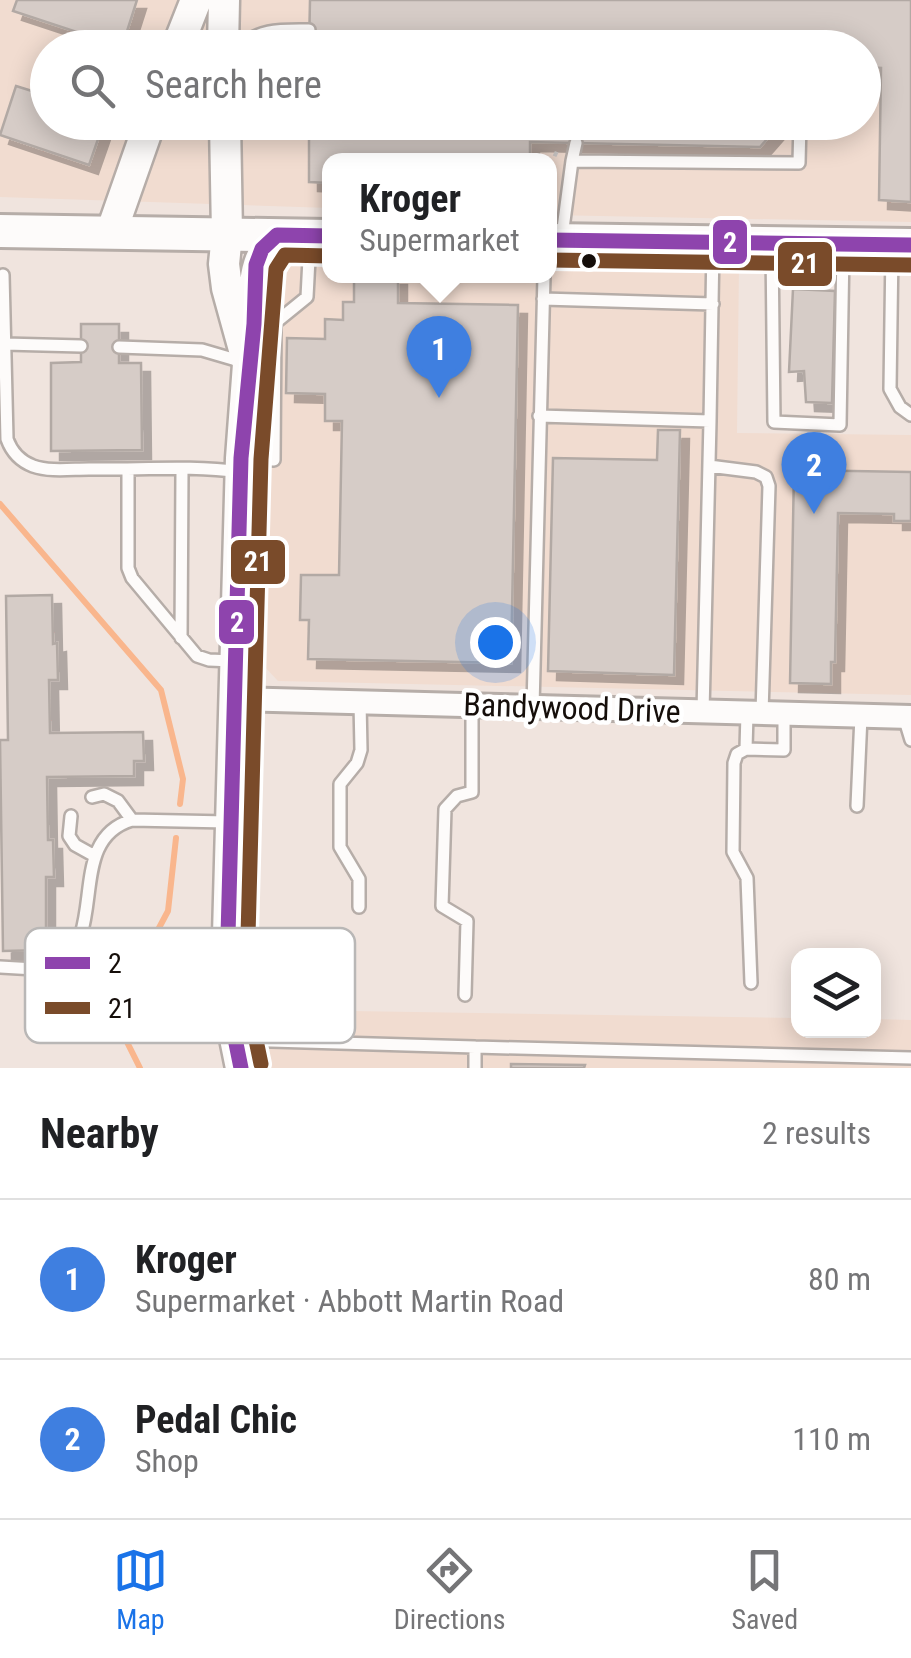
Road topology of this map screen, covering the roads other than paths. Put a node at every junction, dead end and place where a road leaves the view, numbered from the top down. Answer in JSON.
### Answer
{"nodes":[{"id":1,"x":196,"y":0,"type":"edge"},
{"id":2,"x":224,"y":0,"type":"edge"},
{"id":3,"x":184,"y":30,"type":"edge"},
{"id":4,"x":223,"y":30,"type":"edge"},
{"id":5,"x":268,"y":30,"type":"edge"},
{"id":6,"x":309,"y":30,"type":"dead end"},
{"id":7,"x":143,"y":140,"type":"edge"},
{"id":8,"x":225,"y":140,"type":"edge"},
{"id":9,"x":800,"y":140,"type":"edge"},
{"id":10,"x":576,"y":143,"type":"dead end"},
{"id":11,"x":572,"y":160,"type":"junction"},
{"id":12,"x":0,"y":230,"type":"edge"},
{"id":13,"x":557,"y":231,"type":"edge"},
{"id":14,"x":110,"y":232,"type":"junction"},
{"id":15,"x":227,"y":234,"type":"junction"},
{"id":16,"x":276,"y":235,"type":"junction"},
{"id":17,"x":319,"y":236,"type":"edge"},
{"id":18,"x":557,"y":240,"type":"edge"},
{"id":19,"x":713,"y":242,"type":"junction"},
{"id":20,"x":772,"y":243,"type":"junction"},
{"id":21,"x":843,"y":244,"type":"junction"},
{"id":22,"x":901,"y":245,"type":"edge"},
{"id":23,"x":3,"y":275,"type":"dead end"},
{"id":24,"x":544,"y":283,"type":"edge"},
{"id":25,"x":543,"y":299,"type":"junction"},
{"id":26,"x":712,"y":304,"type":"junction"},
{"id":27,"x":5,"y":344,"type":"junction"},
{"id":28,"x":81,"y":346,"type":"dead end"},
{"id":29,"x":119,"y":347,"type":"dead end"},
{"id":30,"x":248,"y":364,"type":"junction"},
{"id":31,"x":911,"y":415,"type":"edge"},
{"id":32,"x":540,"y":416,"type":"junction"},
{"id":33,"x":710,"y":421,"type":"junction"},
{"id":34,"x":241,"y":465,"type":"junction"},
{"id":35,"x":709,"y":466,"type":"junction"},
{"id":36,"x":128,"y":470,"type":"junction"},
{"id":37,"x":182,"y":471,"type":"junction"},
{"id":38,"x":181,"y":638,"type":"junction"},
{"id":39,"x":235,"y":661,"type":"junction"},
{"id":40,"x":234,"y":699,"type":"junction"},
{"id":41,"x":360,"y":702,"type":"junction"},
{"id":42,"x":472,"y":706,"type":"junction"},
{"id":43,"x":532,"y":707,"type":"junction"},
{"id":44,"x":703,"y":712,"type":"junction"},
{"id":45,"x":764,"y":713,"type":"junction"},
{"id":46,"x":861,"y":716,"type":"junction"},
{"id":47,"x":909,"y":725,"type":"edge"},
{"id":48,"x":746,"y":749,"type":"junction"},
{"id":49,"x":92,"y":797,"type":"dead end"},
{"id":50,"x":857,"y":806,"type":"dead end"},
{"id":51,"x":71,"y":816,"type":"dead end"},
{"id":52,"x":132,"y":820,"type":"junction"},
{"id":53,"x":231,"y":822,"type":"junction"},
{"id":54,"x":94,"y":855,"type":"junction"},
{"id":55,"x":358,"y":908,"type":"dead end"},
{"id":56,"x":83,"y":928,"type":"edge"},
{"id":57,"x":228,"y":928,"type":"edge"},
{"id":58,"x":0,"y":967,"type":"edge"},
{"id":59,"x":25,"y":968,"type":"edge"},
{"id":60,"x":751,"y":982,"type":"dead end"},
{"id":61,"x":465,"y":995,"type":"dead end"},
{"id":62,"x":475,"y":1047,"type":"junction"},
{"id":63,"x":238,"y":1054,"type":"edge"},
{"id":64,"x":911,"y":1058,"type":"edge"},
{"id":65,"x":475,"y":1068,"type":"edge"}],
"edges":[{"from":1,"to":3,"type":"street"},
{"from":2,"to":4,"type":"street"},
{"from":5,"to":6,"type":"lane"},
{"from":7,"to":14,"type":"street"},
{"from":8,"to":15,"type":"street"},
{"from":9,"to":11,"type":"lane"},
{"from":10,"to":11,"type":"lane"},
{"from":11,"to":13,"type":"lane"},
{"from":12,"to":14,"type":"main road"},
{"from":14,"to":15,"type":"main road"},
{"from":15,"to":16,"type":"main road"},
{"from":15,"to":30,"type":"street"},
{"from":16,"to":17,"type":"main road"},
{"from":16,"to":30,"type":"street"},
{"from":17,"to":34,"type":"lane"},
{"from":18,"to":19,"type":"main road"},
{"from":19,"to":20,"type":"main road"},
{"from":19,"to":26,"type":"lane"},
{"from":20,"to":21,"type":"main road"},
{"from":20,"to":21,"type":"lane"},
{"from":21,"to":22,"type":"main road"},
{"from":22,"to":31,"type":"lane"},
{"from":23,"to":27,"type":"lane"},
{"from":24,"to":25,"type":"lane"},
{"from":25,"to":26,"type":"lane"},
{"from":25,"to":32,"type":"lane"},
{"from":26,"to":33,"type":"lane"},
{"from":27,"to":28,"type":"lane"},
{"from":27,"to":36,"type":"lane"},
{"from":29,"to":30,"type":"lane"},
{"from":30,"to":34,"type":"street"},
{"from":32,"to":33,"type":"lane"},
{"from":32,"to":43,"type":"lane"},
{"from":33,"to":35,"type":"lane"},
{"from":34,"to":37,"type":"lane"},
{"from":34,"to":39,"type":"street"},
{"from":35,"to":44,"type":"lane"},
{"from":35,"to":45,"type":"lane"},
{"from":36,"to":37,"type":"lane"},
{"from":36,"to":38,"type":"lane"},
{"from":37,"to":38,"type":"lane"},
{"from":38,"to":39,"type":"lane"},
{"from":39,"to":40,"type":"street"},
{"from":40,"to":41,"type":"street","name":"Bandywood Drive"},
{"from":40,"to":53,"type":"street"},
{"from":41,"to":42,"type":"street","name":"Bandywood Drive"},
{"from":41,"to":55,"type":"lane"},
{"from":42,"to":43,"type":"street","name":"Bandywood Drive"},
{"from":42,"to":61,"type":"lane"},
{"from":43,"to":44,"type":"street","name":"Bandywood Drive"},
{"from":44,"to":45,"type":"street","name":"Bandywood Drive"},
{"from":45,"to":46,"type":"street","name":"Bandywood Drive"},
{"from":45,"to":48,"type":"lane"},
{"from":45,"to":48,"type":"lane"},
{"from":46,"to":47,"type":"street","name":"Bandywood Drive"},
{"from":46,"to":50,"type":"lane"},
{"from":48,"to":60,"type":"lane"},
{"from":49,"to":52,"type":"lane"},
{"from":51,"to":54,"type":"lane"},
{"from":52,"to":53,"type":"lane"},
{"from":52,"to":54,"type":"lane"},
{"from":53,"to":57,"type":"street"},
{"from":54,"to":56,"type":"lane"},
{"from":58,"to":59,"type":"lane"},
{"from":62,"to":63,"type":"lane"},
{"from":62,"to":64,"type":"lane"},
{"from":62,"to":65,"type":"lane"}]}
